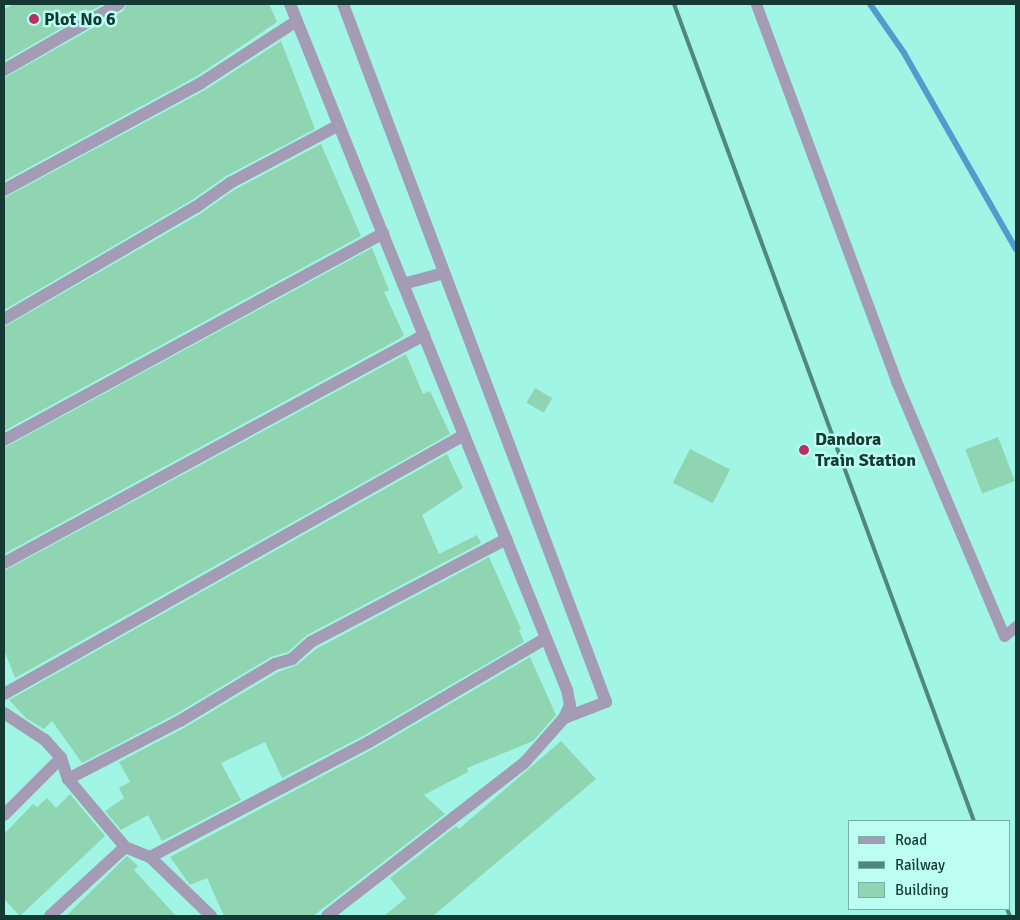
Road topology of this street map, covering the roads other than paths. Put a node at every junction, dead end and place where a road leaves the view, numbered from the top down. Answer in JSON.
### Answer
{"nodes":[{"id":1,"x":119,"y":4,"type":"edge"},
{"id":2,"x":290,"y":4,"type":"edge"},
{"id":3,"x":343,"y":4,"type":"edge"},
{"id":4,"x":756,"y":4,"type":"edge"},
{"id":5,"x":297,"y":21,"type":"junction"},
{"id":6,"x":4,"y":70,"type":"edge"},
{"id":7,"x":339,"y":125,"type":"junction"},
{"id":8,"x":4,"y":190,"type":"edge"},
{"id":9,"x":383,"y":233,"type":"junction"},
{"id":10,"x":444,"y":272,"type":"junction"},
{"id":11,"x":403,"y":284,"type":"junction"},
{"id":12,"x":4,"y":318,"type":"edge"},
{"id":13,"x":424,"y":335,"type":"junction"},
{"id":14,"x":464,"y":435,"type":"junction"},
{"id":15,"x":4,"y":440,"type":"edge"},
{"id":16,"x":506,"y":538,"type":"junction"},
{"id":17,"x":4,"y":563,"type":"edge"},
{"id":18,"x":1016,"y":626,"type":"edge"},
{"id":19,"x":546,"y":638,"type":"junction"},
{"id":20,"x":4,"y":694,"type":"edge"},
{"id":21,"x":4,"y":713,"type":"edge"},
{"id":22,"x":564,"y":718,"type":"junction"},
{"id":23,"x":61,"y":758,"type":"junction"},
{"id":24,"x":68,"y":779,"type":"junction"},
{"id":25,"x":4,"y":815,"type":"edge"},
{"id":26,"x":125,"y":847,"type":"junction"},
{"id":27,"x":150,"y":857,"type":"junction"},
{"id":28,"x":50,"y":916,"type":"edge"},
{"id":29,"x":212,"y":916,"type":"edge"},
{"id":30,"x":328,"y":916,"type":"edge"}],
"edges":[{"from":1,"to":6,"type":"street"},
{"from":2,"to":5,"type":"street"},
{"from":3,"to":10,"type":"street"},
{"from":4,"to":18,"type":"lane"},
{"from":5,"to":7,"type":"street"},
{"from":5,"to":8,"type":"street"},
{"from":7,"to":9,"type":"street"},
{"from":7,"to":12,"type":"street"},
{"from":9,"to":11,"type":"street"},
{"from":9,"to":15,"type":"street"},
{"from":10,"to":11,"type":"street"},
{"from":10,"to":22,"type":"street"},
{"from":11,"to":13,"type":"street"},
{"from":13,"to":14,"type":"street"},
{"from":13,"to":17,"type":"street"},
{"from":14,"to":16,"type":"street"},
{"from":14,"to":20,"type":"street"},
{"from":16,"to":19,"type":"street"},
{"from":16,"to":24,"type":"street"},
{"from":19,"to":22,"type":"street"},
{"from":19,"to":27,"type":"street"},
{"from":21,"to":23,"type":"street"},
{"from":22,"to":30,"type":"street"},
{"from":23,"to":24,"type":"street"},
{"from":23,"to":25,"type":"street"},
{"from":24,"to":26,"type":"street"},
{"from":26,"to":27,"type":"street"},
{"from":26,"to":28,"type":"street"},
{"from":27,"to":29,"type":"street"}]}
